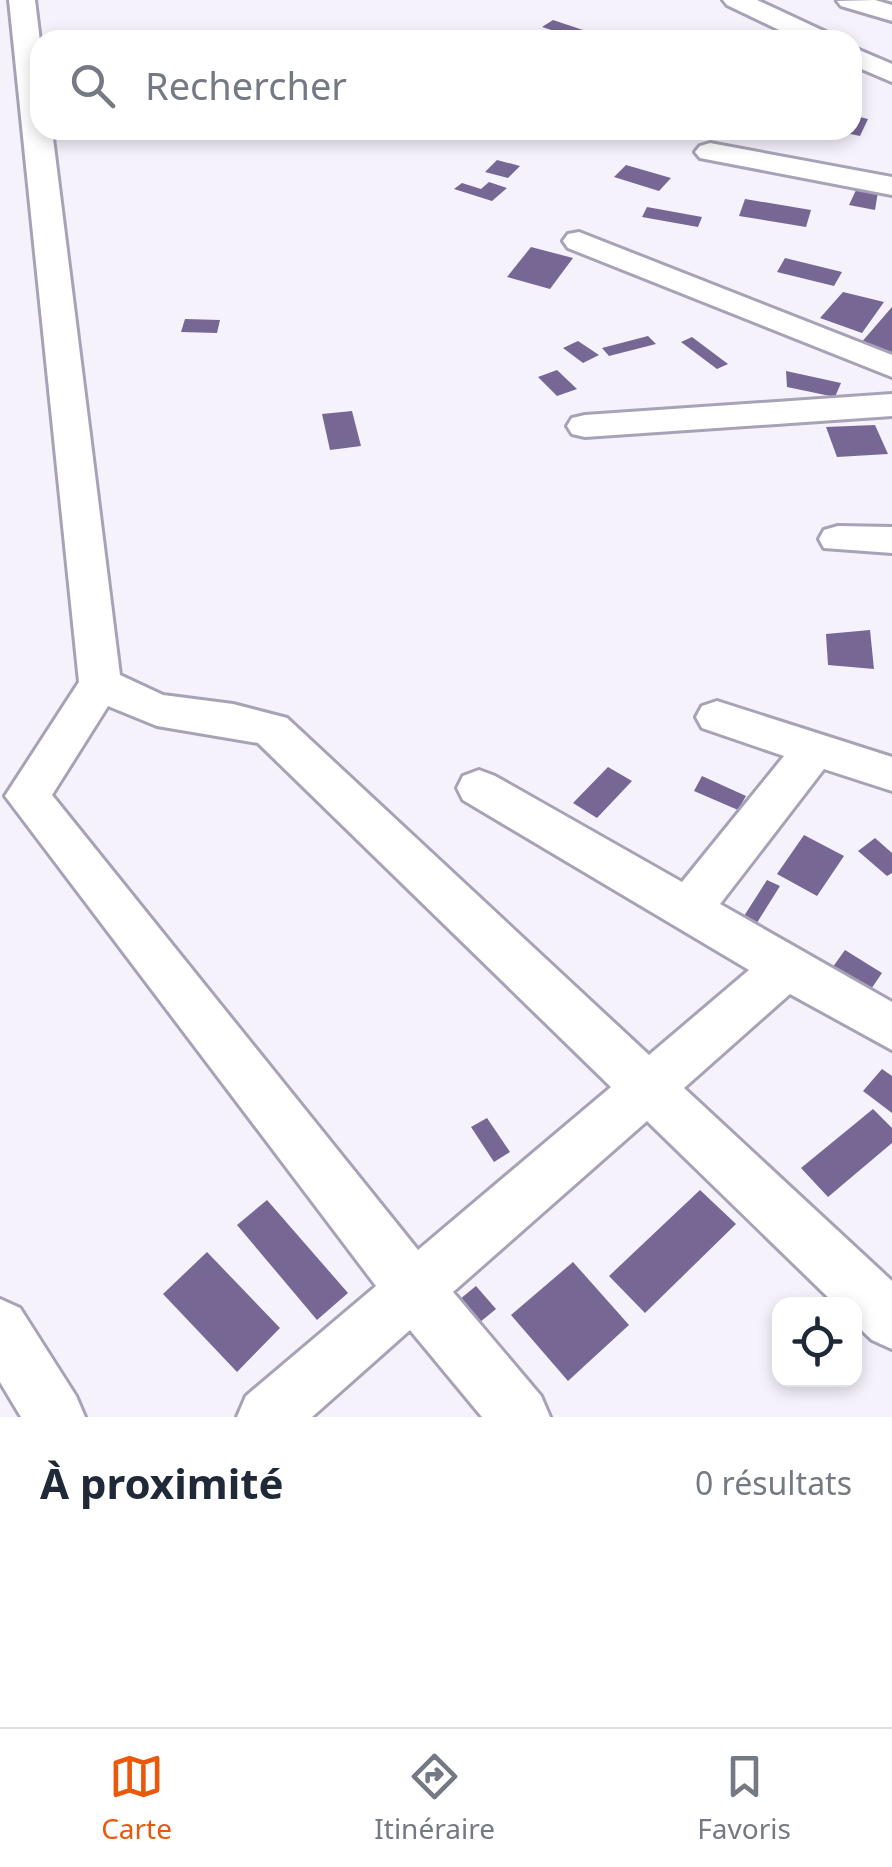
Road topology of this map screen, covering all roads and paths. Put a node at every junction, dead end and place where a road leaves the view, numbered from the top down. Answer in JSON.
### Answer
{"nodes":[{"id":1,"x":22,"y":0,"type":"edge"},
{"id":2,"x":736,"y":0,"type":"edge"},
{"id":3,"x":850,"y":1,"type":"edge"},
{"id":4,"x":892,"y":13,"type":"edge"},
{"id":5,"x":799,"y":30,"type":"edge"},
{"id":6,"x":862,"y":60,"type":"edge"},
{"id":7,"x":30,"y":68,"type":"edge"},
{"id":8,"x":892,"y":74,"type":"edge"},
{"id":9,"x":39,"y":140,"type":"edge"},
{"id":10,"x":710,"y":152,"type":"dead end"},
{"id":11,"x":892,"y":186,"type":"edge"},
{"id":12,"x":579,"y":241,"type":"dead end"},
{"id":13,"x":892,"y":367,"type":"edge"},
{"id":14,"x":892,"y":405,"type":"edge"},
{"id":15,"x":585,"y":426,"type":"dead end"},
{"id":16,"x":838,"y":539,"type":"dead end"},
{"id":17,"x":892,"y":540,"type":"edge"},
{"id":18,"x":100,"y":684,"type":"junction"},
{"id":19,"x":717,"y":717,"type":"dead end"},
{"id":20,"x":815,"y":749,"type":"junction"},
{"id":21,"x":892,"y":774,"type":"edge"},
{"id":22,"x":480,"y":788,"type":"dead end"},
{"id":23,"x":688,"y":909,"type":"junction"},
{"id":24,"x":788,"y":967,"type":"junction"},
{"id":25,"x":892,"y":1028,"type":"edge"},
{"id":26,"x":648,"y":1088,"type":"junction"},
{"id":27,"x":414,"y":1290,"type":"junction"},
{"id":28,"x":892,"y":1320,"type":"edge"},
{"id":29,"x":0,"y":1328,"type":"edge"},
{"id":30,"x":55,"y":1417,"type":"edge"},
{"id":31,"x":267,"y":1417,"type":"edge"},
{"id":32,"x":520,"y":1417,"type":"edge"}],
"edges":[{"from":1,"to":7,"type":"street"},
{"from":2,"to":5,"type":"street"},
{"from":3,"to":4,"type":"street"},
{"from":6,"to":8,"type":"street"},
{"from":9,"to":18,"type":"street"},
{"from":10,"to":11,"type":"street"},
{"from":12,"to":13,"type":"street"},
{"from":14,"to":15,"type":"street"},
{"from":16,"to":17,"type":"street"},
{"from":18,"to":26,"type":"street"},
{"from":18,"to":27,"type":"street"},
{"from":19,"to":20,"type":"street"},
{"from":20,"to":21,"type":"street"},
{"from":20,"to":23,"type":"street"},
{"from":22,"to":23,"type":"street"},
{"from":23,"to":24,"type":"street"},
{"from":24,"to":25,"type":"street"},
{"from":24,"to":26,"type":"street"},
{"from":26,"to":27,"type":"street"},
{"from":26,"to":28,"type":"street"},
{"from":27,"to":31,"type":"street"},
{"from":27,"to":32,"type":"street"},
{"from":29,"to":30,"type":"street"}]}
